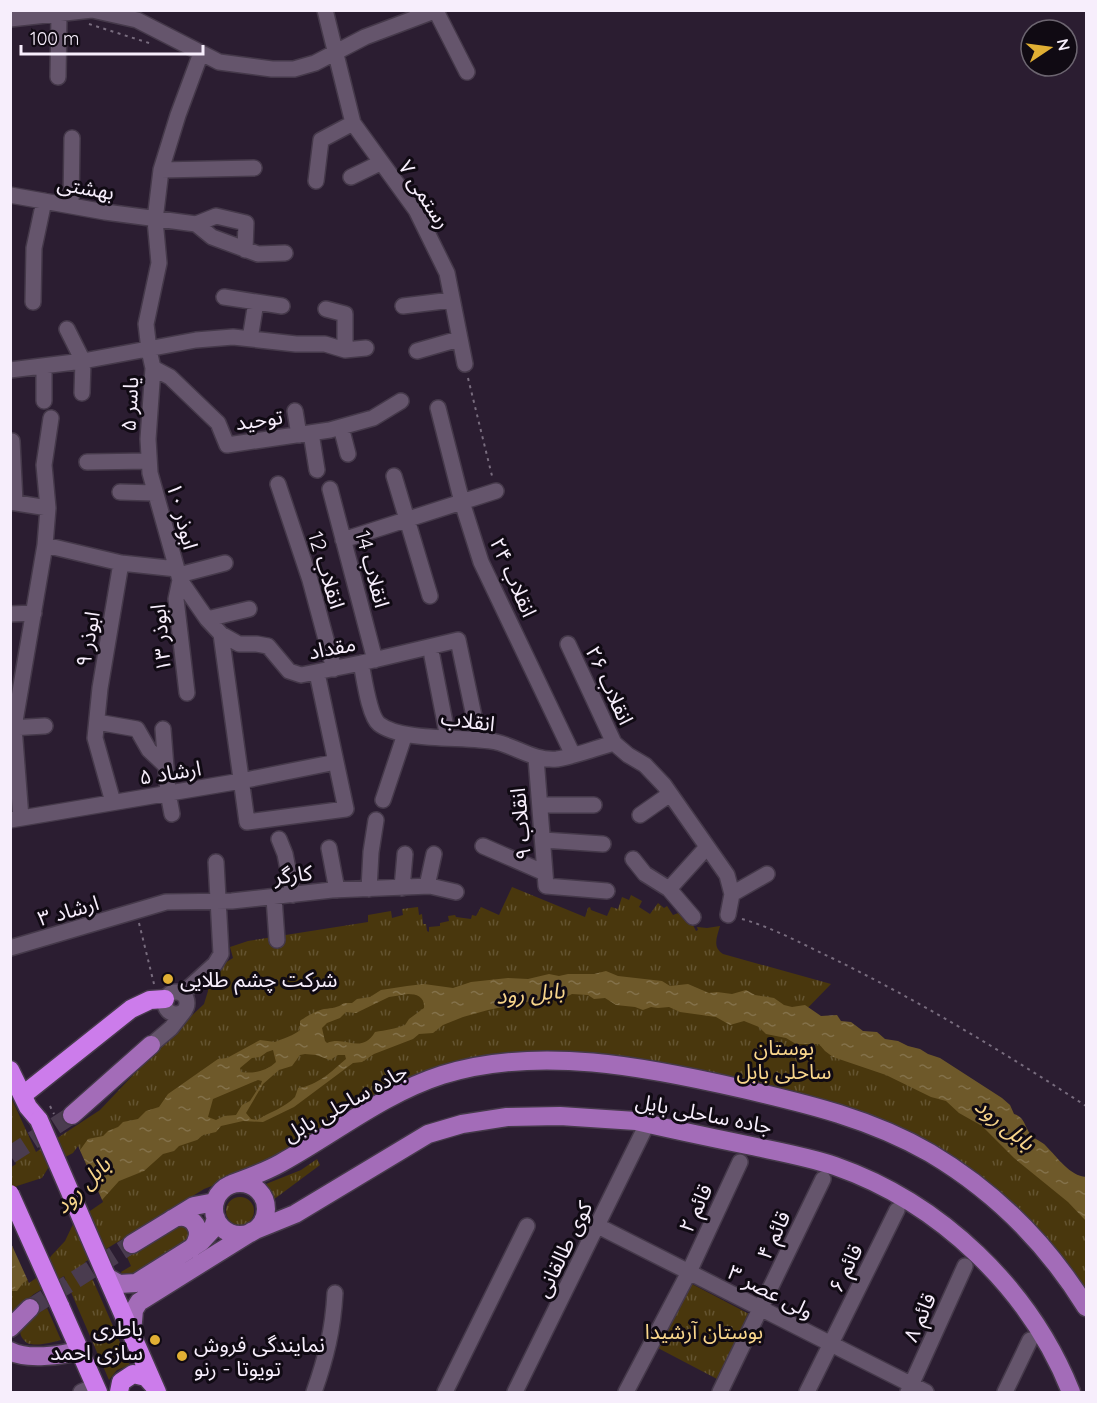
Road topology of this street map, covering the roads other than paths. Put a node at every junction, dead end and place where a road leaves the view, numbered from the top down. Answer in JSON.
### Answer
{"nodes":[{"id":1,"x":325,"y":10,"type":"edge"},
{"id":2,"x":436,"y":11,"type":"edge"},
{"id":3,"x":114,"y":13,"type":"edge"},
{"id":4,"x":59,"y":14,"type":"junction"},
{"id":5,"x":10,"y":19,"type":"edge"},
{"id":6,"x":201,"y":53,"type":"junction"},
{"id":7,"x":334,"y":54,"type":"junction"},
{"id":8,"x":467,"y":72,"type":"dead end"},
{"id":9,"x":58,"y":77,"type":"dead end"},
{"id":10,"x":353,"y":123,"type":"junction"},
{"id":11,"x":72,"y":138,"type":"dead end"},
{"id":12,"x":380,"y":163,"type":"junction"},
{"id":13,"x":254,"y":168,"type":"dead end"},
{"id":14,"x":161,"y":170,"type":"junction"},
{"id":15,"x":351,"y":177,"type":"dead end"},
{"id":16,"x":316,"y":181,"type":"dead end"},
{"id":17,"x":10,"y":195,"type":"edge"},
{"id":18,"x":44,"y":201,"type":"junction"},
{"id":19,"x":71,"y":206,"type":"junction"},
{"id":20,"x":155,"y":220,"type":"junction"},
{"id":21,"x":196,"y":224,"type":"junction"},
{"id":22,"x":245,"y":250,"type":"junction"},
{"id":23,"x":285,"y":253,"type":"dead end"},
{"id":24,"x":224,"y":297,"type":"dead end"},
{"id":25,"x":452,"y":300,"type":"junction"},
{"id":26,"x":33,"y":302,"type":"dead end"},
{"id":27,"x":256,"y":302,"type":"junction"},
{"id":28,"x":282,"y":306,"type":"dead end"},
{"id":29,"x":403,"y":306,"type":"dead end"},
{"id":30,"x":326,"y":309,"type":"dead end"},
{"id":31,"x":68,"y":329,"type":"dead end"},
{"id":32,"x":250,"y":339,"type":"junction"},
{"id":33,"x":459,"y":339,"type":"junction"},
{"id":34,"x":366,"y":348,"type":"dead end"},
{"id":35,"x":149,"y":350,"type":"junction"},
{"id":36,"x":345,"y":350,"type":"junction"},
{"id":37,"x":417,"y":351,"type":"dead end"},
{"id":38,"x":83,"y":361,"type":"junction"},
{"id":39,"x":465,"y":364,"type":"road end"},
{"id":40,"x":44,"y":366,"type":"junction"},
{"id":41,"x":153,"y":368,"type":"junction"},
{"id":42,"x":10,"y":370,"type":"edge"},
{"id":43,"x":82,"y":393,"type":"dead end"},
{"id":44,"x":44,"y":401,"type":"dead end"},
{"id":45,"x":401,"y":401,"type":"dead end"},
{"id":46,"x":438,"y":408,"type":"dead end"},
{"id":47,"x":295,"y":411,"type":"dead end"},
{"id":48,"x":51,"y":418,"type":"dead end"},
{"id":49,"x":341,"y":427,"type":"junction"},
{"id":50,"x":305,"y":434,"type":"junction"},
{"id":51,"x":12,"y":441,"type":"dead end"},
{"id":52,"x":348,"y":454,"type":"dead end"},
{"id":53,"x":149,"y":461,"type":"junction"},
{"id":54,"x":87,"y":462,"type":"dead end"},
{"id":55,"x":317,"y":470,"type":"dead end"},
{"id":56,"x":394,"y":476,"type":"dead end"},
{"id":57,"x":278,"y":484,"type":"dead end"},
{"id":58,"x":330,"y":489,"type":"dead end"},
{"id":59,"x":496,"y":491,"type":"road end"},
{"id":60,"x":120,"y":492,"type":"dead end"},
{"id":61,"x":155,"y":493,"type":"junction"},
{"id":62,"x":13,"y":502,"type":"edge"},
{"id":63,"x":462,"y":502,"type":"junction"},
{"id":64,"x":48,"y":508,"type":"junction"},
{"id":65,"x":407,"y":520,"type":"junction"},
{"id":66,"x":343,"y":540,"type":"junction"},
{"id":67,"x":45,"y":545,"type":"junction"},
{"id":68,"x":122,"y":563,"type":"junction"},
{"id":69,"x":225,"y":563,"type":"dead end"},
{"id":70,"x":178,"y":574,"type":"junction"},
{"id":71,"x":430,"y":596,"type":"dead end"},
{"id":72,"x":249,"y":609,"type":"dead end"},
{"id":73,"x":34,"y":613,"type":"junction"},
{"id":74,"x":10,"y":614,"type":"edge"},
{"id":75,"x":207,"y":619,"type":"junction"},
{"id":76,"x":221,"y":634,"type":"junction"},
{"id":77,"x":568,"y":644,"type":"dead end"},
{"id":78,"x":432,"y":656,"type":"dead end"},
{"id":79,"x":368,"y":662,"type":"junction"},
{"id":80,"x":334,"y":669,"type":"junction"},
{"id":81,"x":317,"y":673,"type":"junction"},
{"id":82,"x":186,"y":693,"type":"dead end"},
{"id":83,"x":97,"y":722,"type":"junction"},
{"id":84,"x":45,"y":726,"type":"dead end"},
{"id":85,"x":12,"y":728,"type":"edge"},
{"id":86,"x":163,"y":729,"type":"dead end"},
{"id":87,"x":405,"y":734,"type":"junction"},
{"id":88,"x":448,"y":738,"type":"junction"},
{"id":89,"x":479,"y":740,"type":"junction"},
{"id":90,"x":614,"y":743,"type":"junction"},
{"id":91,"x":573,"y":755,"type":"junction"},
{"id":92,"x":536,"y":758,"type":"junction"},
{"id":93,"x":336,"y":762,"type":"junction"},
{"id":94,"x":166,"y":765,"type":"junction"},
{"id":95,"x":241,"y":781,"type":"junction"},
{"id":96,"x":168,"y":794,"type":"junction"},
{"id":97,"x":670,"y":794,"type":"junction"},
{"id":98,"x":383,"y":800,"type":"dead end"},
{"id":99,"x":112,"y":802,"type":"junction"},
{"id":100,"x":540,"y":805,"type":"junction"},
{"id":101,"x":594,"y":805,"type":"dead end"},
{"id":102,"x":172,"y":814,"type":"dead end"},
{"id":103,"x":640,"y":815,"type":"dead end"},
{"id":104,"x":16,"y":819,"type":"edge"},
{"id":105,"x":376,"y":820,"type":"dead end"},
{"id":106,"x":279,"y":839,"type":"dead end"},
{"id":107,"x":543,"y":840,"type":"junction"},
{"id":108,"x":603,"y":844,"type":"dead end"},
{"id":109,"x":483,"y":846,"type":"dead end"},
{"id":110,"x":707,"y":847,"type":"junction"},
{"id":111,"x":329,"y":848,"type":"dead end"},
{"id":112,"x":405,"y":854,"type":"dead end"},
{"id":113,"x":434,"y":854,"type":"dead end"},
{"id":114,"x":633,"y":860,"type":"dead end"},
{"id":115,"x":216,"y":862,"type":"dead end"},
{"id":116,"x":768,"y":874,"type":"dead end"},
{"id":117,"x":546,"y":879,"type":"junction"},
{"id":118,"x":427,"y":886,"type":"junction"},
{"id":119,"x":402,"y":888,"type":"junction"},
{"id":120,"x":369,"y":889,"type":"junction"},
{"id":121,"x":669,"y":889,"type":"junction"},
{"id":122,"x":337,"y":890,"type":"junction"},
{"id":123,"x":607,"y":891,"type":"dead end"},
{"id":124,"x":456,"y":892,"type":"dead end"},
{"id":125,"x":732,"y":894,"type":"junction"},
{"id":126,"x":293,"y":895,"type":"junction"},
{"id":127,"x":274,"y":898,"type":"junction"},
{"id":128,"x":218,"y":902,"type":"junction"},
{"id":129,"x":136,"y":911,"type":"joint"},
{"id":130,"x":728,"y":915,"type":"road end"},
{"id":131,"x":693,"y":917,"type":"dead end"},
{"id":132,"x":278,"y":940,"type":"dead end"},
{"id":133,"x":10,"y":948,"type":"edge"},
{"id":134,"x":167,"y":999,"type":"junction"},
{"id":135,"x":151,"y":1045,"type":"junction"},
{"id":136,"x":10,"y":1070,"type":"edge"},
{"id":137,"x":30,"y":1107,"type":"junction"},
{"id":138,"x":72,"y":1115,"type":"tunnel mouth"},
{"id":139,"x":647,"y":1124,"type":"junction"},
{"id":140,"x":740,"y":1162,"type":"dead end"},
{"id":141,"x":823,"y":1179,"type":"dead end"},
{"id":142,"x":232,"y":1184,"type":"junction"},
{"id":143,"x":10,"y":1194,"type":"edge"},
{"id":144,"x":216,"y":1210,"type":"junction"},
{"id":145,"x":897,"y":1210,"type":"dead end"},
{"id":146,"x":172,"y":1219,"type":"junction"},
{"id":147,"x":527,"y":1226,"type":"dead end"},
{"id":148,"x":598,"y":1226,"type":"junction"},
{"id":149,"x":253,"y":1231,"type":"junction"},
{"id":150,"x":132,"y":1244,"type":"tunnel mouth"},
{"id":151,"x":191,"y":1249,"type":"junction"},
{"id":152,"x":965,"y":1266,"type":"dead end"},
{"id":153,"x":689,"y":1272,"type":"junction"},
{"id":154,"x":106,"y":1275,"type":"junction"},
{"id":155,"x":335,"y":1293,"type":"dead end"},
{"id":156,"x":1086,"y":1307,"type":"edge"},
{"id":157,"x":30,"y":1308,"type":"tunnel mouth"},
{"id":158,"x":761,"y":1309,"type":"junction"},
{"id":159,"x":10,"y":1328,"type":"edge"},
{"id":160,"x":132,"y":1333,"type":"junction"},
{"id":161,"x":1030,"y":1340,"type":"dead end"},
{"id":162,"x":831,"y":1344,"type":"junction"},
{"id":163,"x":79,"y":1350,"type":"junction"},
{"id":164,"x":10,"y":1351,"type":"edge"},
{"id":165,"x":156,"y":1389,"type":"edge"},
{"id":166,"x":909,"y":1389,"type":"edge"},
{"id":167,"x":91,"y":1390,"type":"edge"},
{"id":168,"x":119,"y":1392,"type":"edge"},
{"id":169,"x":314,"y":1392,"type":"edge"},
{"id":170,"x":445,"y":1392,"type":"edge"},
{"id":171,"x":515,"y":1392,"type":"edge"},
{"id":172,"x":626,"y":1392,"type":"edge"},
{"id":173,"x":720,"y":1392,"type":"edge"},
{"id":174,"x":807,"y":1392,"type":"edge"},
{"id":175,"x":926,"y":1392,"type":"edge"},
{"id":176,"x":1005,"y":1392,"type":"edge"},
{"id":177,"x":1071,"y":1392,"type":"edge"}],
"edges":[{"from":1,"to":7,"type":"street","name":"رستمی ۷"},
{"from":2,"to":7,"type":"street"},
{"from":2,"to":8,"type":"street"},
{"from":3,"to":4,"type":"street"},
{"from":3,"to":6,"type":"street"},
{"from":4,"to":5,"type":"street"},
{"from":4,"to":9,"type":"street"},
{"from":6,"to":7,"type":"street"},
{"from":6,"to":14,"type":"street","name":"یاسر ۵"},
{"from":7,"to":10,"type":"street","name":"رستمی ۷"},
{"from":10,"to":12,"type":"street","name":"رستمی ۷"},
{"from":10,"to":16,"type":"street"},
{"from":11,"to":19,"type":"street"},
{"from":12,"to":15,"type":"street"},
{"from":12,"to":25,"type":"street","name":"رستمی ۷"},
{"from":13,"to":14,"type":"street"},
{"from":14,"to":20,"type":"street","name":"یاسر ۵"},
{"from":17,"to":18,"type":"street","name":"بهشتی"},
{"from":18,"to":19,"type":"street","name":"بهشتی"},
{"from":18,"to":26,"type":"street"},
{"from":19,"to":20,"type":"street","name":"بهشتی"},
{"from":20,"to":21,"type":"street","name":"بهشتی"},
{"from":20,"to":35,"type":"street","name":"یاسر ۵"},
{"from":21,"to":22,"type":"street"},
{"from":21,"to":22,"type":"street"},
{"from":22,"to":23,"type":"street"},
{"from":24,"to":27,"type":"street"},
{"from":25,"to":29,"type":"street"},
{"from":25,"to":33,"type":"street","name":"رستمی ۷"},
{"from":27,"to":28,"type":"street"},
{"from":27,"to":32,"type":"street"},
{"from":30,"to":36,"type":"street"},
{"from":31,"to":38,"type":"street"},
{"from":32,"to":35,"type":"street"},
{"from":32,"to":36,"type":"street"},
{"from":33,"to":37,"type":"street"},
{"from":33,"to":39,"type":"street","name":"رستمی ۷"},
{"from":34,"to":36,"type":"street"},
{"from":35,"to":38,"type":"street"},
{"from":35,"to":41,"type":"street","name":"یاسر ۵"},
{"from":38,"to":40,"type":"street"},
{"from":38,"to":43,"type":"street"},
{"from":40,"to":42,"type":"street"},
{"from":40,"to":44,"type":"street"},
{"from":41,"to":50,"type":"street","name":"توحید"},
{"from":41,"to":53,"type":"street","name":"یاسر ۵"},
{"from":45,"to":49,"type":"street","name":"توحید"},
{"from":46,"to":63,"type":"street","name":"انقلاب ۲۴"},
{"from":47,"to":50,"type":"street"},
{"from":48,"to":64,"type":"street"},
{"from":49,"to":50,"type":"street","name":"توحید"},
{"from":49,"to":52,"type":"street"},
{"from":50,"to":55,"type":"street"},
{"from":51,"to":62,"type":"street"},
{"from":53,"to":54,"type":"street"},
{"from":53,"to":61,"type":"street","name":"ابوذر ۱۰"},
{"from":56,"to":65,"type":"street"},
{"from":57,"to":80,"type":"street","name":"انقلاب 12"},
{"from":58,"to":66,"type":"street","name":"انقلاب 14"},
{"from":59,"to":63,"type":"street"},
{"from":60,"to":61,"type":"street"},
{"from":61,"to":70,"type":"street","name":"ابوذر ۱۰"},
{"from":62,"to":64,"type":"street"},
{"from":63,"to":65,"type":"street"},
{"from":63,"to":91,"type":"street","name":"انقلاب ۲۴"},
{"from":64,"to":67,"type":"street"},
{"from":65,"to":66,"type":"street"},
{"from":65,"to":71,"type":"street"},
{"from":66,"to":79,"type":"street","name":"انقلاب 14"},
{"from":67,"to":68,"type":"street"},
{"from":67,"to":73,"type":"street"},
{"from":68,"to":70,"type":"street"},
{"from":68,"to":83,"type":"street","name":"ابوذر ۹"},
{"from":69,"to":70,"type":"street"},
{"from":70,"to":75,"type":"street","name":"مقداد"},
{"from":70,"to":82,"type":"street","name":"ابوذر ۱۳"},
{"from":72,"to":75,"type":"street"},
{"from":73,"to":74,"type":"street"},
{"from":73,"to":85,"type":"street"},
{"from":75,"to":76,"type":"street","name":"مقداد"},
{"from":76,"to":81,"type":"street","name":"مقداد"},
{"from":76,"to":95,"type":"street"},
{"from":77,"to":90,"type":"street","name":"انقلاب ۲۶"},
{"from":78,"to":88,"type":"street"},
{"from":79,"to":80,"type":"street","name":"مقداد"},
{"from":79,"to":87,"type":"street","name":"انقلاب"},
{"from":79,"to":89,"type":"street","name":"مقداد"},
{"from":80,"to":81,"type":"street","name":"مقداد"},
{"from":81,"to":93,"type":"street"},
{"from":83,"to":94,"type":"street"},
{"from":83,"to":99,"type":"street","name":"ابوذر ۹"},
{"from":84,"to":85,"type":"street"},
{"from":85,"to":104,"type":"street"},
{"from":86,"to":94,"type":"street"},
{"from":87,"to":88,"type":"street","name":"انقلاب"},
{"from":87,"to":98,"type":"street"},
{"from":88,"to":89,"type":"street","name":"انقلاب"},
{"from":89,"to":92,"type":"street","name":"انقلاب"},
{"from":90,"to":91,"type":"street","name":"انقلاب"},
{"from":90,"to":97,"type":"street"},
{"from":91,"to":92,"type":"street","name":"انقلاب"},
{"from":92,"to":100,"type":"street","name":"انقلاب ۹"},
{"from":93,"to":95,"type":"street","name":"ارشاد ۵"},
{"from":93,"to":95,"type":"street"},
{"from":94,"to":96,"type":"street"},
{"from":95,"to":96,"type":"street","name":"ارشاد ۵"},
{"from":96,"to":99,"type":"street","name":"ارشاد ۵"},
{"from":96,"to":102,"type":"street"},
{"from":97,"to":103,"type":"street"},
{"from":97,"to":110,"type":"street"},
{"from":99,"to":104,"type":"street","name":"ارشاد ۵"},
{"from":100,"to":101,"type":"street"},
{"from":100,"to":107,"type":"street","name":"انقلاب ۹"},
{"from":105,"to":120,"type":"street"},
{"from":106,"to":126,"type":"street"},
{"from":107,"to":108,"type":"street"},
{"from":107,"to":117,"type":"street","name":"انقلاب ۹"},
{"from":109,"to":117,"type":"street"},
{"from":110,"to":121,"type":"street"},
{"from":110,"to":125,"type":"street"},
{"from":111,"to":122,"type":"street"},
{"from":112,"to":119,"type":"street"},
{"from":113,"to":118,"type":"street"},
{"from":114,"to":121,"type":"street"},
{"from":115,"to":128,"type":"street"},
{"from":116,"to":125,"type":"street"},
{"from":117,"to":123,"type":"street"},
{"from":118,"to":119,"type":"street","name":"کارگر"},
{"from":118,"to":124,"type":"street","name":"کارگر"},
{"from":119,"to":120,"type":"street","name":"کارگر"},
{"from":120,"to":122,"type":"street","name":"کارگر"},
{"from":121,"to":131,"type":"street"},
{"from":122,"to":126,"type":"street","name":"کارگر"},
{"from":125,"to":130,"type":"street"},
{"from":126,"to":127,"type":"street","name":"کارگر"},
{"from":127,"to":128,"type":"street","name":"کارگر"},
{"from":127,"to":132,"type":"street"},
{"from":128,"to":129,"type":"street","name":"کارگر"},
{"from":128,"to":134,"type":"street"},
{"from":129,"to":133,"type":"street","name":"ارشاد ۳"},
{"from":134,"to":135,"type":"street"},
{"from":134,"to":135,"type":"street"},
{"from":134,"to":137,"type":"highway"},
{"from":135,"to":138,"type":"main road"},
{"from":136,"to":137,"type":"highway"},
{"from":137,"to":154,"type":"highway","bridge":true},
{"from":139,"to":148,"type":"street","name":"کوی طالقانی"},
{"from":139,"to":149,"type":"main road","name":"جاده ساحلی بایل"},
{"from":139,"to":177,"type":"main road","name":"جاده ساحلی بایل"},
{"from":140,"to":153,"type":"street","name":"قائم ۲"},
{"from":141,"to":158,"type":"street","name":"قائم ۴"},
{"from":142,"to":144,"type":"main road"},
{"from":142,"to":149,"type":"main road"},
{"from":142,"to":156,"type":"main road","name":"جاده ساحلی بابل"},
{"from":143,"to":163,"type":"highway","bridge":true},
{"from":144,"to":146,"type":"main road"},
{"from":144,"to":149,"type":"main road"},
{"from":144,"to":151,"type":"main road"},
{"from":145,"to":162,"type":"street","name":"قائم ۶"},
{"from":146,"to":150,"type":"main road"},
{"from":146,"to":151,"type":"main road"},
{"from":147,"to":170,"type":"street"},
{"from":148,"to":153,"type":"street","name":"ولی عصر ۳"},
{"from":148,"to":171,"type":"street","name":"کوی طالقانی"},
{"from":149,"to":160,"type":"main road"},
{"from":151,"to":154,"type":"main road"},
{"from":152,"to":166,"type":"street","name":"قائم ۸"},
{"from":153,"to":158,"type":"street","name":"ولی عصر ۳"},
{"from":153,"to":172,"type":"street","name":"قائم ۲"},
{"from":154,"to":160,"type":"highway"},
{"from":155,"to":169,"type":"street"},
{"from":157,"to":159,"type":"main road"},
{"from":158,"to":162,"type":"street","name":"ولی عصر ۳"},
{"from":158,"to":173,"type":"street","name":"قائم ۴"},
{"from":160,"to":165,"type":"highway"},
{"from":161,"to":176,"type":"street"},
{"from":162,"to":166,"type":"street","name":"ولی عصر ۳"},
{"from":162,"to":174,"type":"street","name":"قائم ۶"},
{"from":163,"to":164,"type":"main road"},
{"from":163,"to":167,"type":"highway"},
{"from":165,"to":168,"type":"highway"},
{"from":166,"to":175,"type":"street","name":"ولی عصر ۳"}]}
